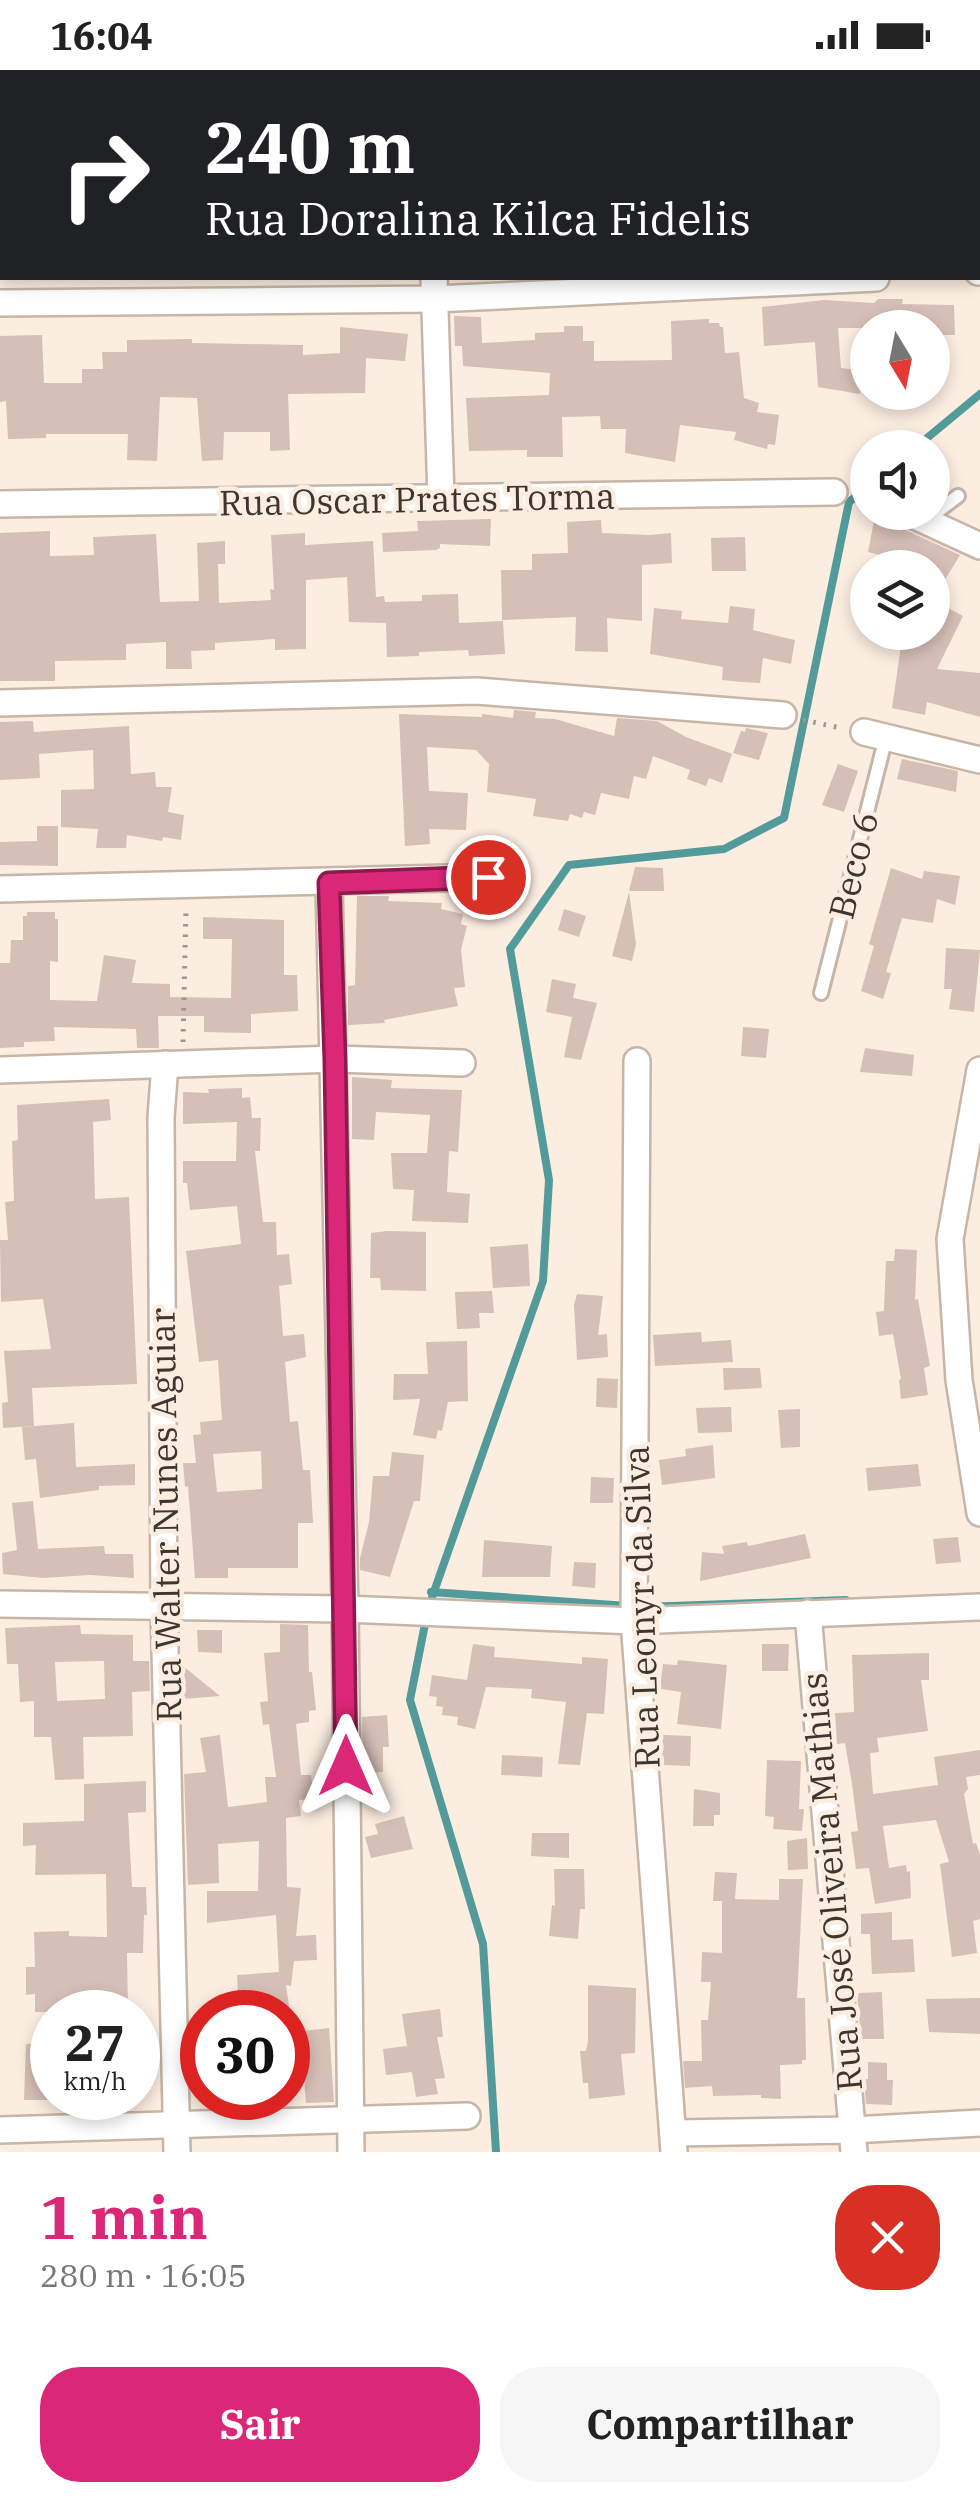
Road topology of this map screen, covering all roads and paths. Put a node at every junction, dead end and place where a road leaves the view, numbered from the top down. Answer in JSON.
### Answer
{"nodes":[{"id":1,"x":788,"y":280,"type":"edge"},
{"id":2,"x":434,"y":288,"type":"edge"},
{"id":3,"x":0,"y":302,"type":"edge"},
{"id":4,"x":834,"y":492,"type":"dead end"},
{"id":5,"x":958,"y":496,"type":"dead end"},
{"id":6,"x":441,"y":498,"type":"junction"},
{"id":7,"x":950,"y":500,"type":"edge"},
{"id":8,"x":0,"y":504,"type":"edge"},
{"id":9,"x":944,"y":530,"type":"edge"},
{"id":10,"x":980,"y":546,"type":"edge"},
{"id":11,"x":0,"y":703,"type":"edge"},
{"id":12,"x":782,"y":715,"type":"joint"},
{"id":13,"x":875,"y":735,"type":"junction"},
{"id":14,"x":980,"y":760,"type":"edge"},
{"id":15,"x":488,"y":877,"type":"dead end"},
{"id":16,"x":329,"y":883,"type":"junction"},
{"id":17,"x":186,"y":885,"type":"junction"},
{"id":18,"x":0,"y":890,"type":"edge"},
{"id":19,"x":821,"y":993,"type":"dead end"},
{"id":20,"x":335,"y":1060,"type":"junction"},
{"id":21,"x":636,"y":1061,"type":"dead end"},
{"id":22,"x":462,"y":1062,"type":"dead end"},
{"id":23,"x":165,"y":1064,"type":"junction"},
{"id":24,"x":0,"y":1070,"type":"edge"},
{"id":25,"x":980,"y":1070,"type":"edge"},
{"id":26,"x":980,"y":1513,"type":"edge"},
{"id":27,"x":0,"y":1604,"type":"edge"},
{"id":28,"x":164,"y":1607,"type":"junction"},
{"id":29,"x":980,"y":1607,"type":"edge"},
{"id":30,"x":345,"y":1609,"type":"junction"},
{"id":31,"x":808,"y":1612,"type":"junction"},
{"id":32,"x":634,"y":1620,"type":"junction"},
{"id":33,"x":467,"y":2116,"type":"dead end"},
{"id":34,"x":350,"y":2120,"type":"junction"},
{"id":35,"x":980,"y":2123,"type":"edge"},
{"id":36,"x":176,"y":2126,"type":"junction"},
{"id":37,"x":0,"y":2130,"type":"edge"},
{"id":38,"x":853,"y":2141,"type":"edge"},
{"id":39,"x":674,"y":2143,"type":"edge"},
{"id":40,"x":177,"y":2152,"type":"edge"},
{"id":41,"x":350,"y":2152,"type":"edge"}],
"edges":[{"from":1,"to":2,"type":"street"},
{"from":2,"to":3,"type":"street"},
{"from":2,"to":6,"type":"street"},
{"from":4,"to":6,"type":"street","name":"Rua Oscar Prates Torma"},
{"from":5,"to":7,"type":"lane"},
{"from":6,"to":8,"type":"street","name":"Rua Oscar Prates Torma"},
{"from":9,"to":10,"type":"street"},
{"from":11,"to":12,"type":"street"},
{"from":12,"to":13,"type":"path"},
{"from":13,"to":14,"type":"street"},
{"from":13,"to":19,"type":"lane","name":"Beco 6"},
{"from":15,"to":16,"type":"street"},
{"from":16,"to":17,"type":"street"},
{"from":16,"to":20,"type":"street"},
{"from":17,"to":18,"type":"street"},
{"from":17,"to":23,"type":"path"},
{"from":20,"to":22,"type":"street"},
{"from":20,"to":23,"type":"street"},
{"from":20,"to":30,"type":"street"},
{"from":21,"to":32,"type":"street","name":"Rua Leonyr da Silva"},
{"from":23,"to":24,"type":"street"},
{"from":23,"to":28,"type":"street","name":"Rua Walter Nunes Aguiar"},
{"from":25,"to":26,"type":"street"},
{"from":27,"to":28,"type":"street"},
{"from":28,"to":30,"type":"street"},
{"from":28,"to":36,"type":"street","name":"Rua Walter Nunes Aguiar"},
{"from":29,"to":31,"type":"street"},
{"from":30,"to":32,"type":"street"},
{"from":30,"to":34,"type":"street"},
{"from":31,"to":32,"type":"street"},
{"from":31,"to":38,"type":"street","name":"Rua José Oliveira Mathias"},
{"from":32,"to":39,"type":"street","name":"Rua Leonyr da Silva"},
{"from":33,"to":34,"type":"street"},
{"from":34,"to":36,"type":"street"},
{"from":34,"to":41,"type":"street"},
{"from":35,"to":38,"type":"street"},
{"from":36,"to":37,"type":"street"},
{"from":36,"to":40,"type":"street","name":"Rua Walter Nunes Aguiar"},
{"from":38,"to":39,"type":"street"}]}
